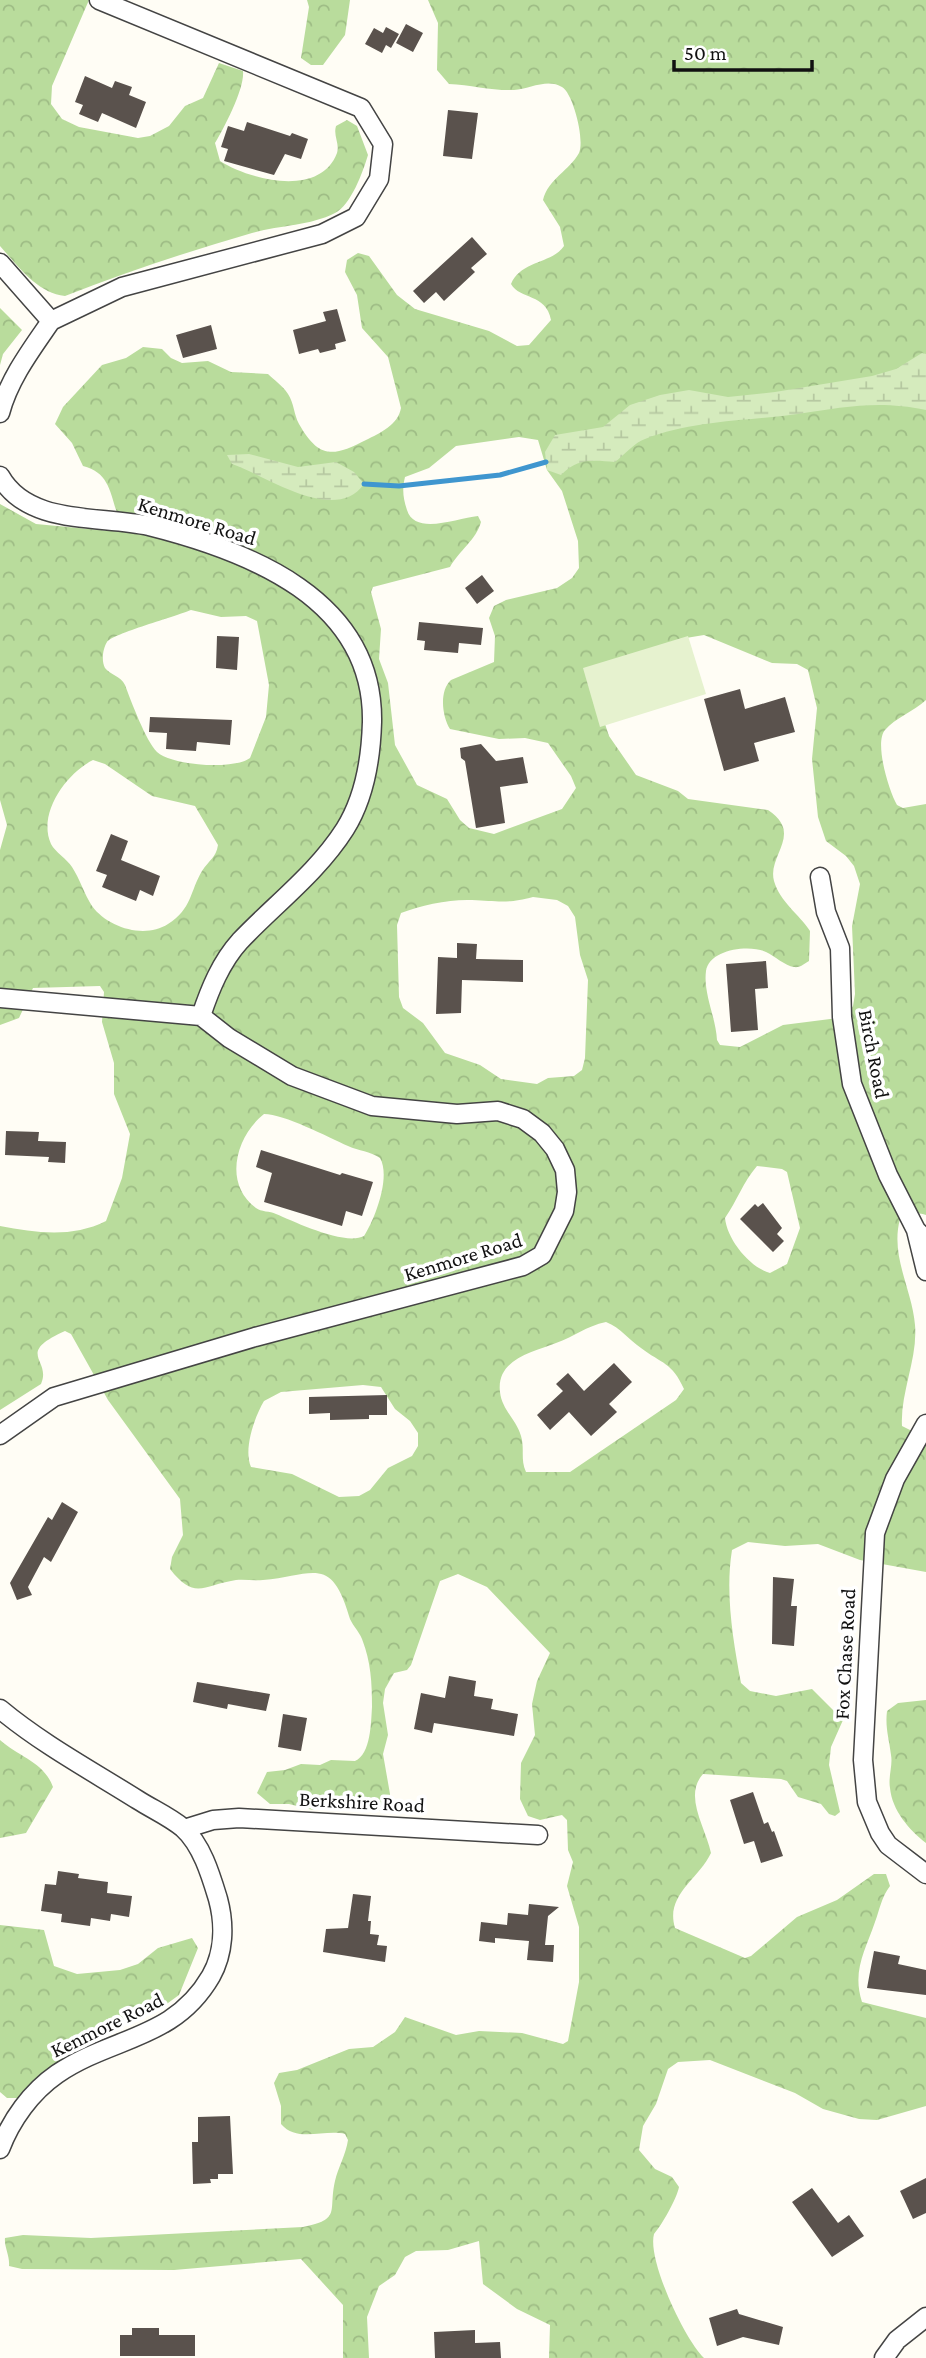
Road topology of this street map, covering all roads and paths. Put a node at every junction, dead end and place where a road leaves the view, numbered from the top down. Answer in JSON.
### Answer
{"nodes":[{"id":1,"x":99,"y":0,"type":"edge"},
{"id":2,"x":0,"y":263,"type":"edge"},
{"id":3,"x":51,"y":321,"type":"junction"},
{"id":4,"x":0,"y":413,"type":"edge"},
{"id":5,"x":0,"y":476,"type":"edge"},
{"id":6,"x":820,"y":877,"type":"dead end"},
{"id":7,"x":0,"y":998,"type":"edge"},
{"id":8,"x":201,"y":1016,"type":"junction"},
{"id":9,"x":921,"y":1235,"type":"edge"},
{"id":10,"x":926,"y":1270,"type":"edge"},
{"id":11,"x":926,"y":1424,"type":"edge"},
{"id":12,"x":0,"y":1435,"type":"edge"},
{"id":13,"x":0,"y":1709,"type":"edge"},
{"id":14,"x":184,"y":1829,"type":"junction"},
{"id":15,"x":538,"y":1835,"type":"dead end"},
{"id":16,"x":926,"y":1874,"type":"edge"},
{"id":17,"x":0,"y":2150,"type":"edge"},
{"id":18,"x":926,"y":2317,"type":"edge"},
{"id":19,"x":884,"y":2358,"type":"edge"}],
"edges":[{"from":1,"to":3,"type":"street"},
{"from":2,"to":3,"type":"street"},
{"from":3,"to":4,"type":"street"},
{"from":5,"to":8,"type":"street","name":"Kenmore Road"},
{"from":6,"to":9,"type":"street","name":"Birch Road"},
{"from":7,"to":8,"type":"street"},
{"from":8,"to":12,"type":"street","name":"Kenmore Road"},
{"from":9,"to":10,"type":"street","name":"Birch Road"},
{"from":11,"to":16,"type":"street","name":"Fox Chase Road"},
{"from":13,"to":14,"type":"street","name":"Kenmore Road"},
{"from":14,"to":15,"type":"street","name":"Berkshire Road"},
{"from":14,"to":17,"type":"street","name":"Kenmore Road"},
{"from":18,"to":19,"type":"street"}]}
